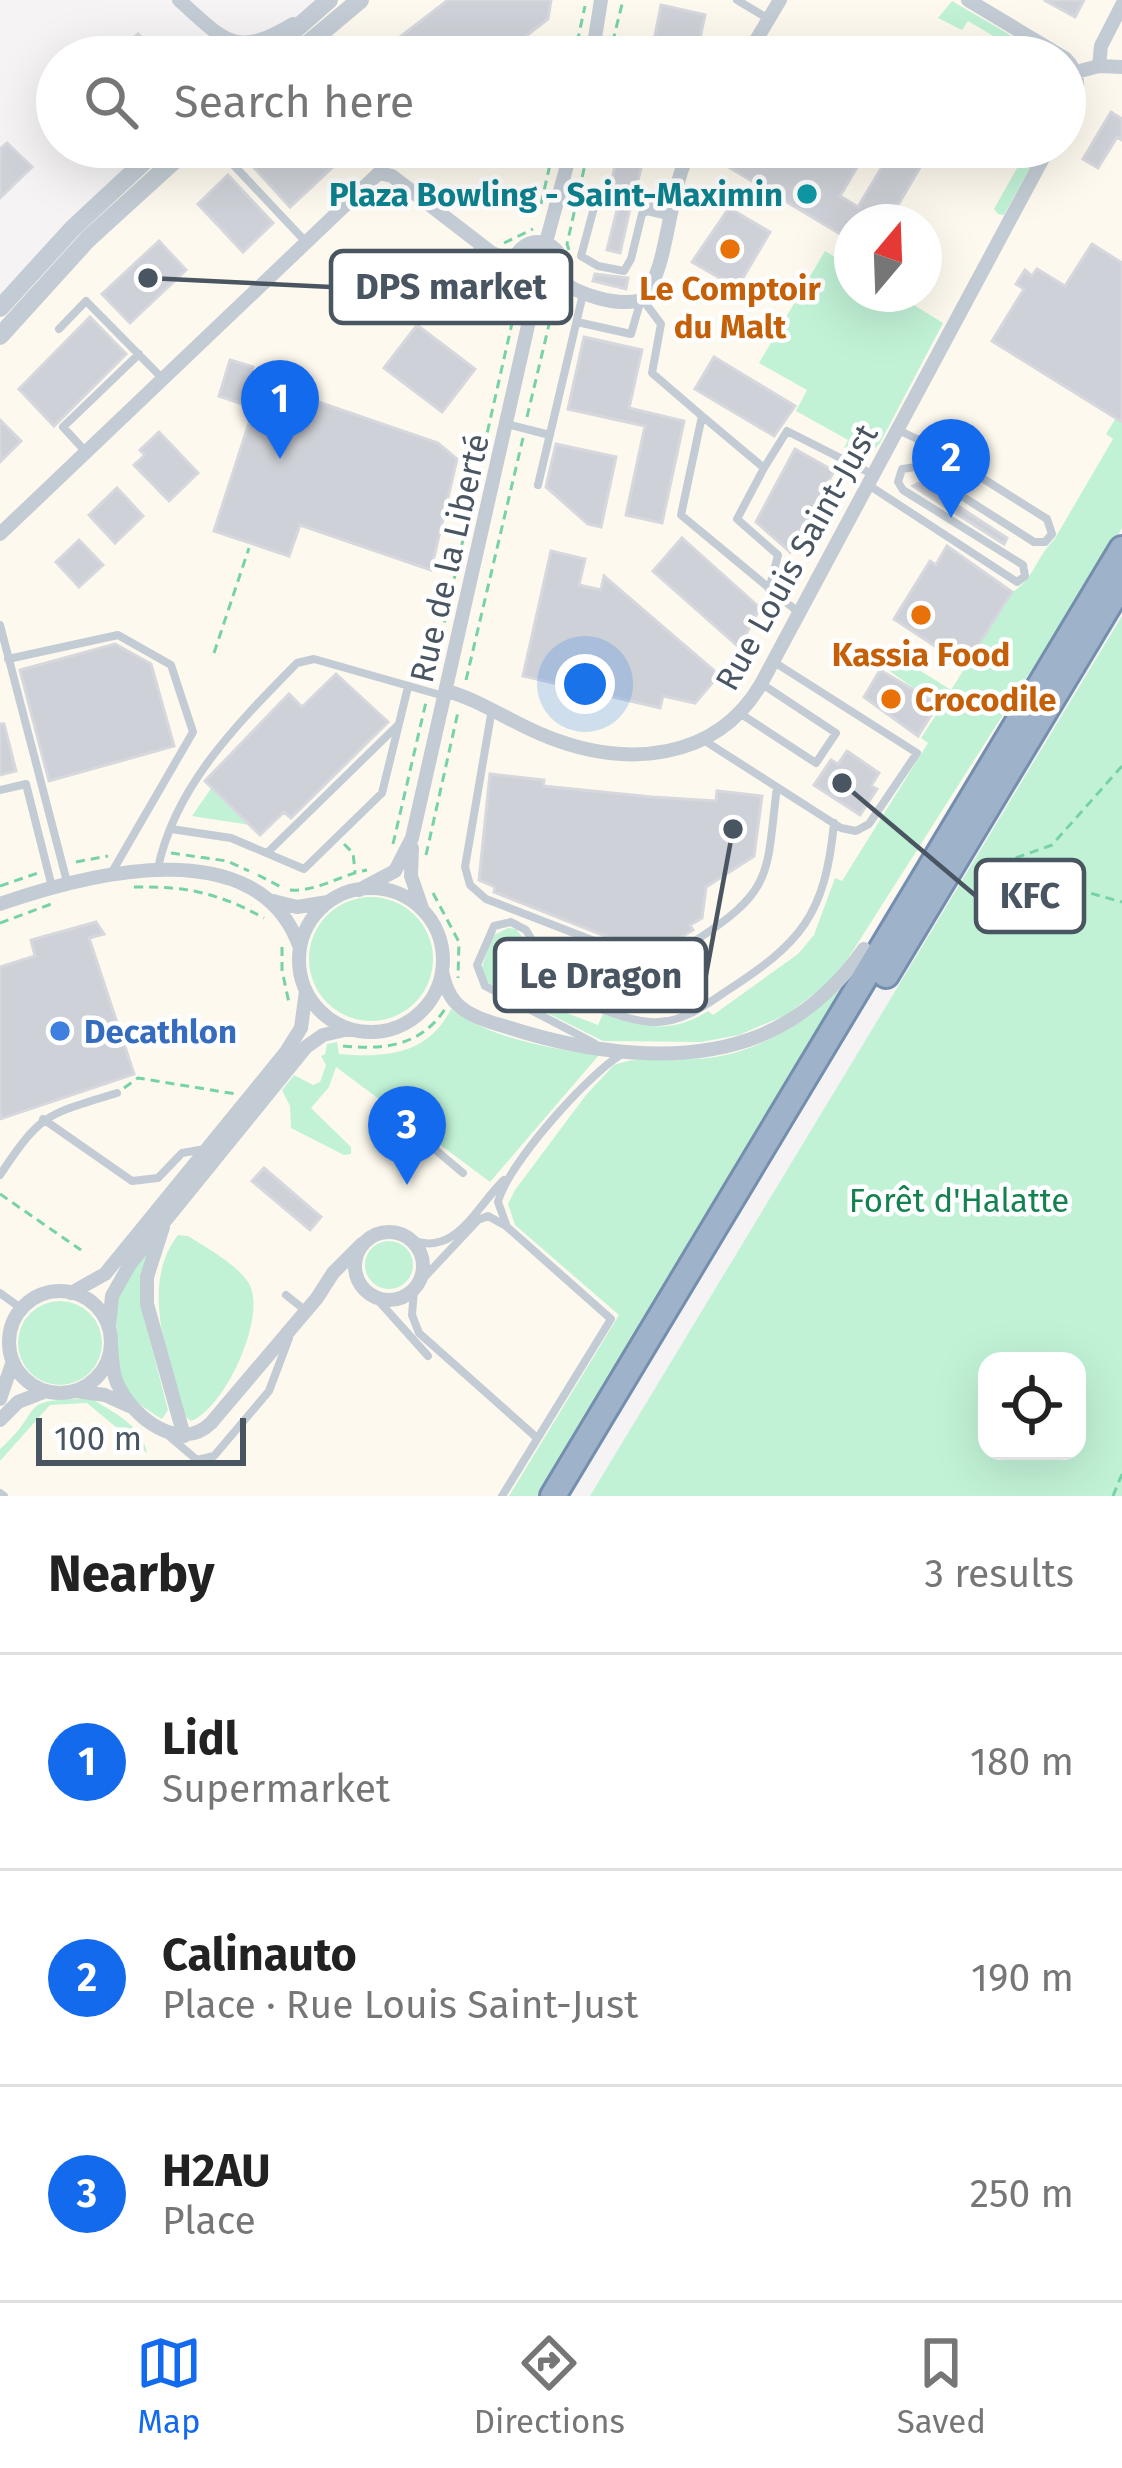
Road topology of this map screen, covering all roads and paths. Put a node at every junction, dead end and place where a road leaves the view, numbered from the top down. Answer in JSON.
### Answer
{"nodes":[{"id":1,"x":179,"y":0,"type":"edge"},
{"id":2,"x":360,"y":0,"type":"edge"},
{"id":3,"x":586,"y":0,"type":"edge"},
{"id":4,"x":601,"y":0,"type":"edge"},
{"id":5,"x":612,"y":0,"type":"edge"},
{"id":6,"x":623,"y":0,"type":"edge"},
{"id":7,"x":737,"y":0,"type":"edge"},
{"id":8,"x":780,"y":0,"type":"edge"},
{"id":9,"x":968,"y":0,"type":"edge"},
{"id":10,"x":1122,"y":4,"type":"edge"},
{"id":11,"x":324,"y":5,"type":"edge"},
{"id":12,"x":769,"y":20,"type":"junction"},
{"id":13,"x":225,"y":36,"type":"edge"},
{"id":14,"x":273,"y":36,"type":"edge"},
{"id":15,"x":288,"y":36,"type":"edge"},
{"id":16,"x":317,"y":36,"type":"edge"},
{"id":17,"x":578,"y":36,"type":"edge"},
{"id":18,"x":596,"y":36,"type":"edge"},
{"id":19,"x":597,"y":36,"type":"edge"},
{"id":20,"x":614,"y":36,"type":"edge"},
{"id":21,"x":759,"y":36,"type":"edge"},
{"id":22,"x":1028,"y":36,"type":"edge"},
{"id":23,"x":1100,"y":66,"type":"junction"},
{"id":24,"x":1122,"y":67,"type":"edge"},
{"id":25,"x":1086,"y":70,"type":"edge"},
{"id":26,"x":137,"y":168,"type":"edge"},
{"id":27,"x":166,"y":168,"type":"edge"},
{"id":28,"x":236,"y":168,"type":"edge"},
{"id":29,"x":549,"y":168,"type":"edge"},
{"id":30,"x":566,"y":168,"type":"edge"},
{"id":31,"x":584,"y":168,"type":"edge"},
{"id":32,"x":680,"y":168,"type":"edge"},
{"id":33,"x":1038,"y":168,"type":"edge"},
{"id":34,"x":540,"y":208,"type":"dead end"},
{"id":35,"x":669,"y":212,"type":"junction"},
{"id":36,"x":535,"y":228,"type":"dead end"},
{"id":37,"x":306,"y":242,"type":"junction"},
{"id":38,"x":546,"y":242,"type":"junction"},
{"id":39,"x":486,"y":249,"type":"junction"},
{"id":40,"x":571,"y":255,"type":"dead end"},
{"id":41,"x":470,"y":260,"type":"dead end"},
{"id":42,"x":514,"y":262,"type":"junction"},
{"id":43,"x":570,"y":286,"type":"junction"},
{"id":44,"x":536,"y":290,"type":"junction"},
{"id":45,"x":641,"y":300,"type":"junction"},
{"id":46,"x":0,"y":308,"type":"edge"},
{"id":47,"x":577,"y":322,"type":"junction"},
{"id":48,"x":59,"y":329,"type":"dead end"},
{"id":49,"x":0,"y":336,"type":"edge"},
{"id":50,"x":139,"y":354,"type":"junction"},
{"id":51,"x":163,"y":379,"type":"junction"},
{"id":52,"x":702,"y":416,"type":"junction"},
{"id":53,"x":507,"y":424,"type":"junction"},
{"id":54,"x":525,"y":428,"type":"junction"},
{"id":55,"x":898,"y":430,"type":"junction"},
{"id":56,"x":550,"y":435,"type":"junction"},
{"id":57,"x":915,"y":438,"type":"junction"},
{"id":58,"x":86,"y":452,"type":"junction"},
{"id":59,"x":908,"y":466,"type":"junction"},
{"id":60,"x":764,"y":469,"type":"junction"},
{"id":61,"x":871,"y":480,"type":"junction"},
{"id":62,"x":538,"y":484,"type":"dead end"},
{"id":63,"x":0,"y":534,"type":"edge"},
{"id":64,"x":249,"y":548,"type":"dead end"},
{"id":65,"x":1122,"y":549,"type":"edge"},
{"id":66,"x":1122,"y":584,"type":"edge"},
{"id":67,"x":769,"y":590,"type":"junction"},
{"id":68,"x":800,"y":613,"type":"junction"},
{"id":69,"x":0,"y":625,"type":"edge"},
{"id":70,"x":214,"y":652,"type":"dead end"},
{"id":71,"x":8,"y":659,"type":"junction"},
{"id":72,"x":773,"y":662,"type":"junction"},
{"id":73,"x":761,"y":684,"type":"junction"},
{"id":74,"x":408,"y":687,"type":"junction"},
{"id":75,"x":429,"y":692,"type":"junction"},
{"id":76,"x":451,"y":694,"type":"junction"},
{"id":77,"x":492,"y":709,"type":"junction"},
{"id":78,"x":741,"y":714,"type":"junction"},
{"id":79,"x":399,"y":724,"type":"junction"},
{"id":80,"x":705,"y":741,"type":"junction"},
{"id":81,"x":1122,"y":766,"type":"edge"},
{"id":82,"x":777,"y":787,"type":"junction"},
{"id":83,"x":0,"y":790,"type":"edge"},
{"id":84,"x":834,"y":823,"type":"junction"},
{"id":85,"x":171,"y":829,"type":"junction"},
{"id":86,"x":412,"y":838,"type":"junction"},
{"id":87,"x":946,"y":842,"type":"junction"},
{"id":88,"x":267,"y":853,"type":"junction"},
{"id":89,"x":425,"y":866,"type":"dead end"},
{"id":90,"x":158,"y":870,"type":"junction"},
{"id":91,"x":112,"y":872,"type":"junction"},
{"id":92,"x":60,"y":885,"type":"junction"},
{"id":93,"x":429,"y":886,"type":"dead end"},
{"id":94,"x":130,"y":887,"type":"dead end"},
{"id":95,"x":359,"y":890,"type":"junction"},
{"id":96,"x":67,"y":899,"type":"dead end"},
{"id":97,"x":328,"y":902,"type":"junction"},
{"id":98,"x":1122,"y":902,"type":"edge"},
{"id":99,"x":0,"y":904,"type":"edge"},
{"id":100,"x":266,"y":907,"type":"junction"},
{"id":101,"x":424,"y":912,"type":"junction"},
{"id":102,"x":0,"y":923,"type":"edge"},
{"id":103,"x":272,"y":925,"type":"dead end"},
{"id":104,"x":282,"y":941,"type":"dead end"},
{"id":105,"x":300,"y":948,"type":"junction"},
{"id":106,"x":864,"y":949,"type":"joint"},
{"id":107,"x":442,"y":971,"type":"junction"},
{"id":108,"x":306,"y":991,"type":"junction"},
{"id":109,"x":452,"y":998,"type":"junction"},
{"id":110,"x":290,"y":1012,"type":"dead end"},
{"id":111,"x":350,"y":1029,"type":"junction"},
{"id":112,"x":332,"y":1045,"type":"dead end"},
{"id":113,"x":606,"y":1048,"type":"junction"},
{"id":114,"x":629,"y":1050,"type":"junction"},
{"id":115,"x":117,"y":1093,"type":"joint"},
{"id":116,"x":239,"y":1094,"type":"dead end"},
{"id":117,"x":43,"y":1120,"type":"junction"},
{"id":118,"x":407,"y":1126,"type":"dead end"},
{"id":119,"x":425,"y":1141,"type":"junction"},
{"id":120,"x":206,"y":1150,"type":"junction"},
{"id":121,"x":446,"y":1159,"type":"junction"},
{"id":122,"x":409,"y":1161,"type":"dead end"},
{"id":123,"x":443,"y":1171,"type":"dead end"},
{"id":124,"x":463,"y":1173,"type":"dead end"},
{"id":125,"x":0,"y":1175,"type":"edge"},
{"id":126,"x":509,"y":1175,"type":"junction"},
{"id":127,"x":0,"y":1194,"type":"edge"},
{"id":128,"x":164,"y":1222,"type":"junction"},
{"id":129,"x":506,"y":1226,"type":"junction"},
{"id":130,"x":409,"y":1239,"type":"junction"},
{"id":131,"x":362,"y":1244,"type":"junction"},
{"id":132,"x":81,"y":1250,"type":"dead end"},
{"id":133,"x":416,"y":1286,"type":"junction"},
{"id":134,"x":0,"y":1293,"type":"edge"},
{"id":135,"x":70,"y":1293,"type":"junction"},
{"id":136,"x":286,"y":1294,"type":"dead end"},
{"id":137,"x":372,"y":1296,"type":"junction"},
{"id":138,"x":317,"y":1298,"type":"junction"},
{"id":139,"x":22,"y":1309,"type":"junction"},
{"id":140,"x":306,"y":1311,"type":"junction"},
{"id":141,"x":291,"y":1328,"type":"junction"},
{"id":142,"x":110,"y":1336,"type":"junction"},
{"id":143,"x":428,"y":1356,"type":"dead end"},
{"id":144,"x":13,"y":1361,"type":"junction"},
{"id":145,"x":46,"y":1391,"type":"junction"},
{"id":146,"x":74,"y":1391,"type":"junction"},
{"id":147,"x":0,"y":1399,"type":"edge"},
{"id":148,"x":139,"y":1412,"type":"junction"},
{"id":149,"x":0,"y":1420,"type":"edge"},
{"id":150,"x":164,"y":1432,"type":"junction"},
{"id":151,"x":184,"y":1436,"type":"junction"},
{"id":152,"x":537,"y":1438,"type":"junction"},
{"id":153,"x":1122,"y":1474,"type":"edge"},
{"id":154,"x":502,"y":1496,"type":"edge"},
{"id":155,"x":553,"y":1496,"type":"edge"},
{"id":156,"x":572,"y":1496,"type":"edge"},
{"id":157,"x":1113,"y":1496,"type":"edge"}],
"edges":[{"from":1,"to":13,"type":"street"},
{"from":2,"to":16,"type":"street"},
{"from":3,"to":17,"type":"path"},
{"from":4,"to":18,"type":"street"},
{"from":5,"to":19,"type":"street"},
{"from":6,"to":20,"type":"path"},
{"from":7,"to":12,"type":"lane"},
{"from":8,"to":12,"type":"street"},
{"from":9,"to":22,"type":"street"},
{"from":10,"to":23,"type":"street"},
{"from":11,"to":14,"type":"street"},
{"from":11,"to":15,"type":"street"},
{"from":12,"to":21,"type":"street"},
{"from":23,"to":24,"type":"street"},
{"from":23,"to":25,"type":"street"},
{"from":26,"to":46,"type":"street"},
{"from":27,"to":49,"type":"street"},
{"from":28,"to":37,"type":"lane"},
{"from":29,"to":34,"type":"path"},
{"from":30,"to":38,"type":"street"},
{"from":31,"to":40,"type":"path"},
{"from":32,"to":35,"type":"street"},
{"from":33,"to":55,"type":"street","name":"Rue Louis Saint-Just"},
{"from":35,"to":35,"type":"lane"},
{"from":35,"to":45,"type":"street"},
{"from":36,"to":39,"type":"path"},
{"from":37,"to":39,"type":"street"},
{"from":37,"to":51,"type":"street"},
{"from":38,"to":42,"type":"street"},
{"from":38,"to":43,"type":"street"},
{"from":39,"to":41,"type":"lane"},
{"from":39,"to":42,"type":"street"},
{"from":39,"to":75,"type":"path"},
{"from":42,"to":44,"type":"street"},
{"from":43,"to":44,"type":"street"},
{"from":43,"to":45,"type":"street"},
{"from":43,"to":47,"type":"lane"},
{"from":43,"to":54,"type":"path"},
{"from":44,"to":53,"type":"street","name":"Rue de la Liberté"},
{"from":45,"to":47,"type":"lane"},
{"from":45,"to":52,"type":"lane"},
{"from":47,"to":56,"type":"lane"},
{"from":48,"to":50,"type":"lane"},
{"from":50,"to":51,"type":"lane"},
{"from":50,"to":58,"type":"lane"},
{"from":51,"to":58,"type":"street"},
{"from":52,"to":60,"type":"lane"},
{"from":52,"to":67,"type":"lane"},
{"from":53,"to":54,"type":"lane"},
{"from":53,"to":76,"type":"street","name":"Rue de la Liberté"},
{"from":54,"to":56,"type":"lane"},
{"from":54,"to":76,"type":"path"},
{"from":55,"to":57,"type":"lane"},
{"from":55,"to":61,"type":"street","name":"Rue Louis Saint-Just"},
{"from":56,"to":62,"type":"lane"},
{"from":57,"to":59,"type":"lane"},
{"from":57,"to":59,"type":"lane"},
{"from":58,"to":63,"type":"street"},
{"from":59,"to":61,"type":"lane"},
{"from":60,"to":61,"type":"lane"},
{"from":60,"to":67,"type":"lane"},
{"from":61,"to":68,"type":"street","name":"Rue Louis Saint-Just"},
{"from":64,"to":70,"type":"path"},
{"from":65,"to":87,"type":"highway"},
{"from":66,"to":156,"type":"highway"},
{"from":67,"to":68,"type":"lane"},
{"from":68,"to":72,"type":"street","name":"Rue Louis Saint-Just"},
{"from":69,"to":71,"type":"lane"},
{"from":71,"to":91,"type":"lane"},
{"from":71,"to":92,"type":"lane"},
{"from":72,"to":73,"type":"street","name":"Rue Louis Saint-Just"},
{"from":72,"to":84,"type":"lane"},
{"from":73,"to":78,"type":"street","name":"Rue Louis Saint-Just"},
{"from":73,"to":78,"type":"lane"},
{"from":74,"to":75,"type":"lane"},
{"from":74,"to":79,"type":"lane"},
{"from":74,"to":85,"type":"lane"},
{"from":75,"to":76,"type":"lane"},
{"from":76,"to":77,"type":"street","name":"Rue Louis Saint-Just"},
{"from":76,"to":86,"type":"street","name":"Rue de la Liberté"},
{"from":76,"to":89,"type":"path"},
{"from":77,"to":80,"type":"street","name":"Rue Louis Saint-Just"},
{"from":77,"to":82,"type":"lane"},
{"from":78,"to":80,"type":"street","name":"Rue Louis Saint-Just"},
{"from":79,"to":88,"type":"lane"},
{"from":79,"to":88,"type":"lane"},
{"from":80,"to":82,"type":"lane"},
{"from":81,"to":98,"type":"path"},
{"from":82,"to":84,"type":"lane"},
{"from":83,"to":92,"type":"lane"},
{"from":84,"to":113,"type":"lane"},
{"from":85,"to":88,"type":"lane"},
{"from":85,"to":90,"type":"lane"},
{"from":86,"to":95,"type":"street","name":"Rue de la Liberté"},
{"from":86,"to":101,"type":"street","name":"Rue de la Liberté"},
{"from":87,"to":106,"type":"highway"},
{"from":87,"to":155,"type":"highway"},
{"from":90,"to":91,"type":"street"},
{"from":90,"to":100,"type":"street"},
{"from":91,"to":92,"type":"street"},
{"from":92,"to":99,"type":"street"},
{"from":93,"to":109,"type":"path"},
{"from":94,"to":100,"type":"path"},
{"from":95,"to":97,"type":"street"},
{"from":95,"to":101,"type":"street"},
{"from":96,"to":102,"type":"path"},
{"from":97,"to":100,"type":"street"},
{"from":97,"to":105,"type":"street"},
{"from":100,"to":103,"type":"path"},
{"from":100,"to":105,"type":"street"},
{"from":101,"to":107,"type":"street"},
{"from":104,"to":110,"type":"path"},
{"from":105,"to":108,"type":"street"},
{"from":106,"to":114,"type":"street"},
{"from":107,"to":109,"type":"street"},
{"from":107,"to":111,"type":"street"},
{"from":108,"to":111,"type":"street"},
{"from":108,"to":120,"type":"street"},
{"from":109,"to":112,"type":"path"},
{"from":109,"to":113,"type":"street"},
{"from":111,"to":128,"type":"street"},
{"from":113,"to":114,"type":"street"},
{"from":114,"to":126,"type":"lane"},
{"from":115,"to":116,"type":"path"},
{"from":115,"to":117,"type":"lane"},
{"from":117,"to":120,"type":"lane"},
{"from":117,"to":125,"type":"lane"},
{"from":118,"to":119,"type":"lane"},
{"from":119,"to":121,"type":"lane"},
{"from":119,"to":122,"type":"lane"},
{"from":120,"to":135,"type":"street"},
{"from":121,"to":123,"type":"lane"},
{"from":121,"to":124,"type":"lane"},
{"from":126,"to":129,"type":"lane"},
{"from":126,"to":130,"type":"lane"},
{"from":127,"to":132,"type":"path"},
{"from":128,"to":142,"type":"street"},
{"from":128,"to":151,"type":"street"},
{"from":129,"to":133,"type":"lane"},
{"from":129,"to":152,"type":"lane"},
{"from":130,"to":131,"type":"street"},
{"from":130,"to":133,"type":"street"},
{"from":131,"to":137,"type":"street"},
{"from":131,"to":138,"type":"street"},
{"from":133,"to":137,"type":"street"},
{"from":133,"to":152,"type":"lane"},
{"from":134,"to":139,"type":"lane"},
{"from":135,"to":139,"type":"street"},
{"from":135,"to":142,"type":"street"},
{"from":136,"to":140,"type":"lane"},
{"from":137,"to":138,"type":"street"},
{"from":137,"to":143,"type":"lane"},
{"from":138,"to":140,"type":"street"},
{"from":139,"to":144,"type":"street"},
{"from":140,"to":141,"type":"street"},
{"from":141,"to":150,"type":"lane"},
{"from":141,"to":151,"type":"street"},
{"from":142,"to":146,"type":"street"},
{"from":142,"to":148,"type":"street"},
{"from":144,"to":145,"type":"street"},
{"from":144,"to":147,"type":"street"},
{"from":145,"to":146,"type":"street"},
{"from":145,"to":149,"type":"street"},
{"from":146,"to":148,"type":"street"},
{"from":148,"to":150,"type":"street"},
{"from":150,"to":151,"type":"street"},
{"from":152,"to":154,"type":"lane"},
{"from":153,"to":157,"type":"path"}]}
